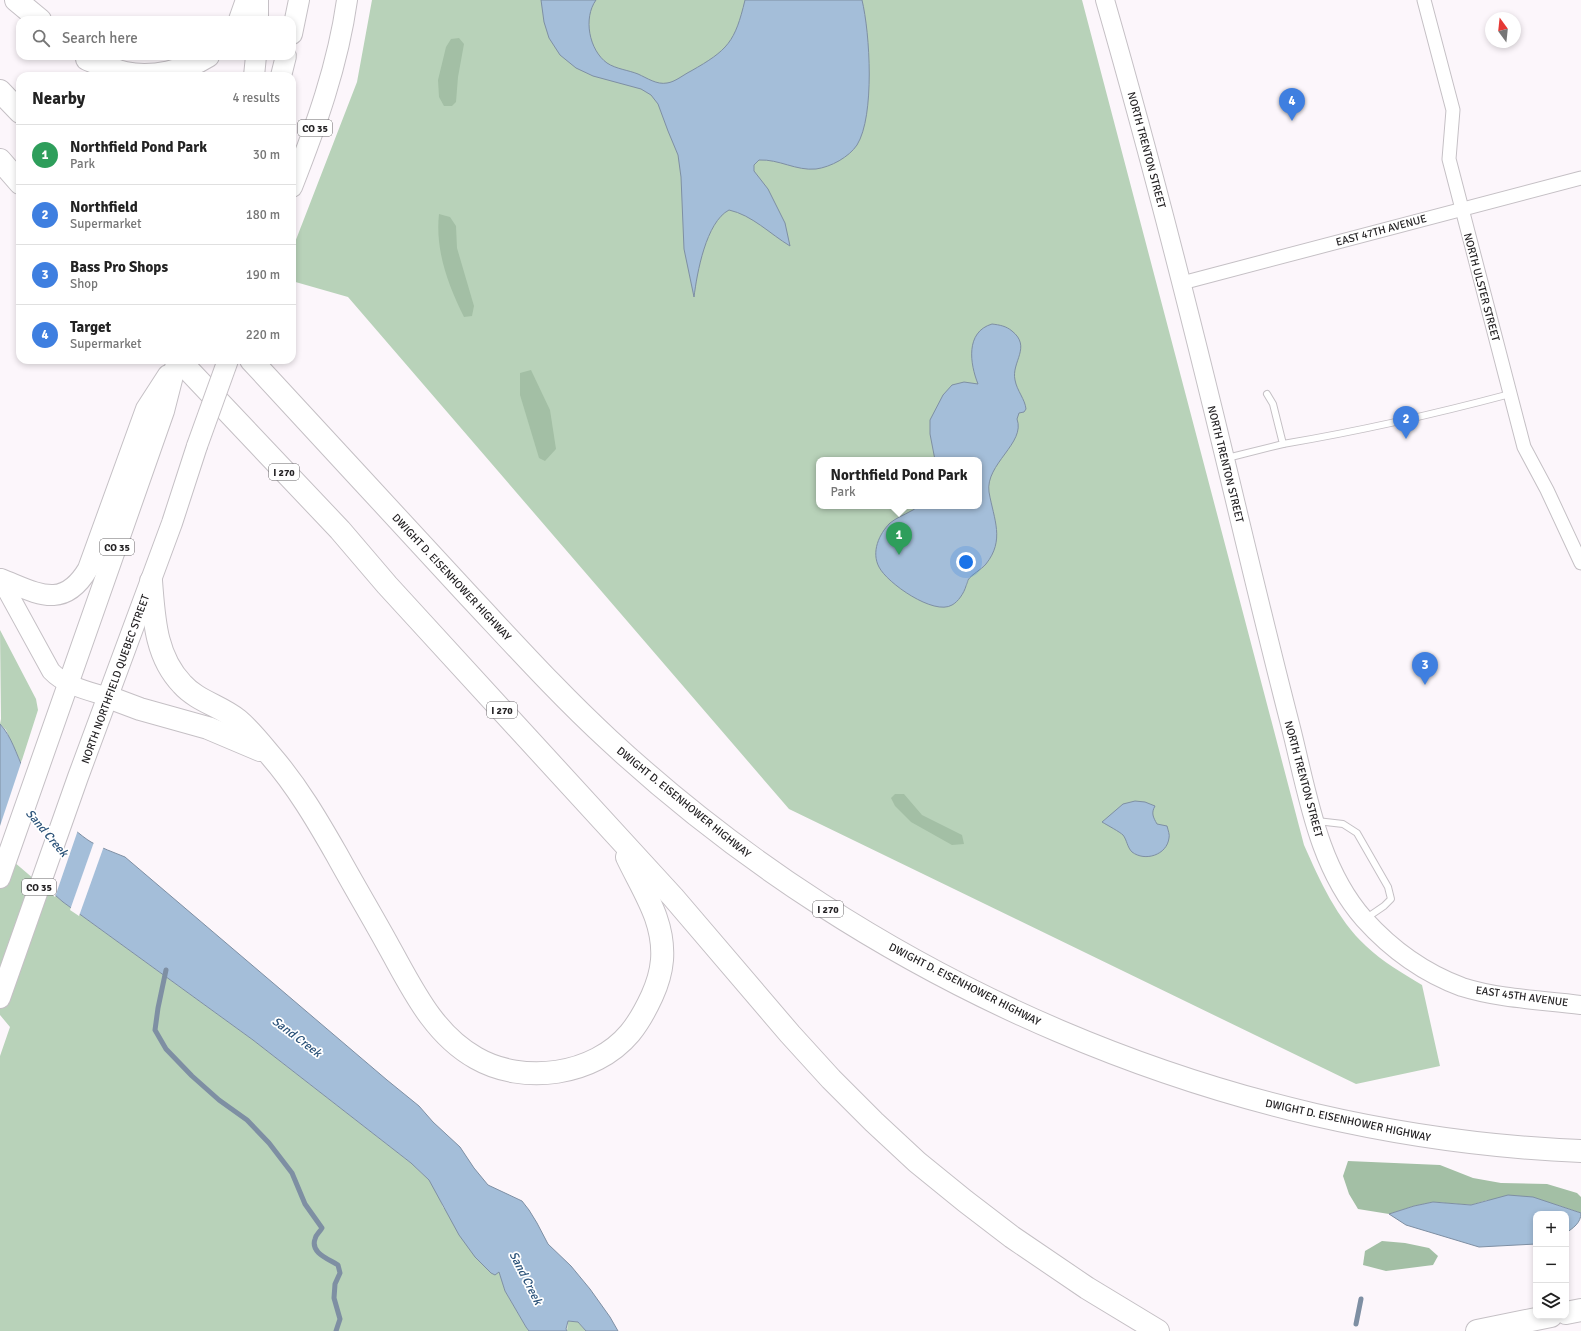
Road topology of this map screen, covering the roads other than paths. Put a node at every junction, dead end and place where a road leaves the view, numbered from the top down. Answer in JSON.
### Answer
{"nodes":[{"id":1,"x":16,"y":0,"type":"edge"},
{"id":2,"x":247,"y":0,"type":"edge"},
{"id":3,"x":258,"y":0,"type":"edge"},
{"id":4,"x":299,"y":0,"type":"edge"},
{"id":5,"x":347,"y":0,"type":"edge"},
{"id":6,"x":1106,"y":0,"type":"edge"},
{"id":7,"x":1424,"y":0,"type":"edge"},
{"id":8,"x":35,"y":16,"type":"edge"},
{"id":9,"x":241,"y":16,"type":"edge"},
{"id":10,"x":258,"y":16,"type":"edge"},
{"id":11,"x":296,"y":16,"type":"edge"},
{"id":12,"x":87,"y":60,"type":"edge"},
{"id":13,"x":90,"y":60,"type":"edge"},
{"id":14,"x":200,"y":60,"type":"edge"},
{"id":15,"x":256,"y":60,"type":"edge"},
{"id":16,"x":285,"y":60,"type":"edge"},
{"id":17,"x":101,"y":72,"type":"edge"},
{"id":18,"x":121,"y":72,"type":"edge"},
{"id":19,"x":166,"y":72,"type":"edge"},
{"id":20,"x":254,"y":72,"type":"edge"},
{"id":21,"x":282,"y":72,"type":"edge"},
{"id":22,"x":0,"y":91,"type":"edge"},
{"id":23,"x":16,"y":108,"type":"edge"},
{"id":24,"x":0,"y":160,"type":"edge"},
{"id":25,"x":296,"y":177,"type":"edge"},
{"id":26,"x":16,"y":178,"type":"edge"},
{"id":27,"x":1581,"y":178,"type":"edge"},
{"id":28,"x":1462,"y":210,"type":"junction"},
{"id":29,"x":1182,"y":282,"type":"junction"},
{"id":30,"x":176,"y":364,"type":"edge"},
{"id":31,"x":179,"y":364,"type":"edge"},
{"id":32,"x":227,"y":364,"type":"edge"},
{"id":33,"x":255,"y":364,"type":"edge"},
{"id":34,"x":1267,"y":394,"type":"dead end"},
{"id":35,"x":1510,"y":394,"type":"junction"},
{"id":36,"x":158,"y":405,"type":"junction"},
{"id":37,"x":1283,"y":444,"type":"junction"},
{"id":38,"x":1225,"y":458,"type":"junction"},
{"id":39,"x":1581,"y":563,"type":"edge"},
{"id":40,"x":0,"y":579,"type":"edge"},
{"id":41,"x":151,"y":581,"type":"junction"},
{"id":42,"x":68,"y":683,"type":"junction"},
{"id":43,"x":108,"y":697,"type":"junction"},
{"id":44,"x":270,"y":755,"type":"junction"},
{"id":45,"x":1315,"y":821,"type":"junction"},
{"id":46,"x":618,"y":836,"type":"junction"},
{"id":47,"x":0,"y":878,"type":"edge"},
{"id":48,"x":1365,"y":920,"type":"junction"},
{"id":49,"x":0,"y":998,"type":"edge"},
{"id":50,"x":1581,"y":1005,"type":"edge"},
{"id":51,"x":1581,"y":1151,"type":"edge"},
{"id":52,"x":1581,"y":1310,"type":"edge"},
{"id":53,"x":1569,"y":1312,"type":"edge"},
{"id":54,"x":1535,"y":1319,"type":"edge"},
{"id":55,"x":1158,"y":1331,"type":"edge"},
{"id":56,"x":1477,"y":1331,"type":"edge"}],
"edges":[{"from":1,"to":8,"type":"highway"},
{"from":2,"to":9,"type":"highway"},
{"from":3,"to":10,"type":"main road"},
{"from":4,"to":11,"type":"main road"},
{"from":5,"to":25,"type":"main road","number":"CO 35"},
{"from":6,"to":29,"type":"street","name":"NORTH TRENTON STREET"},
{"from":7,"to":28,"type":"street","name":"NORTH ULSTER STREET"},
{"from":12,"to":17,"type":"highway"},
{"from":13,"to":18,"type":"highway"},
{"from":14,"to":19,"type":"highway"},
{"from":15,"to":20,"type":"main road"},
{"from":16,"to":21,"type":"main road"},
{"from":22,"to":23,"type":"highway"},
{"from":24,"to":26,"type":"highway"},
{"from":27,"to":28,"type":"street","name":"EAST 47TH AVENUE"},
{"from":28,"to":29,"type":"street","name":"EAST 47TH AVENUE"},
{"from":28,"to":35,"type":"street","name":"NORTH ULSTER STREET"},
{"from":29,"to":38,"type":"street","name":"NORTH TRENTON STREET"},
{"from":30,"to":36,"type":"main road","number":"CO 35"},
{"from":31,"to":46,"type":"highway","number":"I 270"},
{"from":32,"to":41,"type":"main road","name":"NORTH NORTHFIELD QUEBEC STREET","number":"CO 35","bridge":true},
{"from":33,"to":51,"type":"highway","name":"DWIGHT D. EISENHOWER HIGHWAY","number":"I 270"},
{"from":34,"to":37,"type":"lane"},
{"from":35,"to":37,"type":"lane"},
{"from":35,"to":39,"type":"street","name":"NORTH ULSTER STREET"},
{"from":36,"to":40,"type":"main road"},
{"from":36,"to":42,"type":"main road","number":"CO 35"},
{"from":37,"to":38,"type":"lane"},
{"from":38,"to":45,"type":"street","name":"NORTH TRENTON STREET"},
{"from":40,"to":42,"type":"street"},
{"from":41,"to":43,"type":"main road","name":"NORTH NORTHFIELD QUEBEC STREET","number":"CO 35"},
{"from":41,"to":44,"type":"highway"},
{"from":42,"to":43,"type":"street"},
{"from":42,"to":47,"type":"main road","number":"CO 35"},
{"from":43,"to":44,"type":"highway"},
{"from":43,"to":49,"type":"main road","name":"NORTH NORTHFIELD QUEBEC STREET","number":"CO 35"},
{"from":44,"to":46,"type":"highway"},
{"from":45,"to":48,"type":"street","name":"NORTH TRENTON STREET"},
{"from":45,"to":48,"type":"lane"},
{"from":46,"to":55,"type":"highway","number":"I 270"},
{"from":48,"to":50,"type":"street","name":"EAST 45TH AVENUE"},
{"from":52,"to":53,"type":"highway"},
{"from":54,"to":56,"type":"highway"}]}
